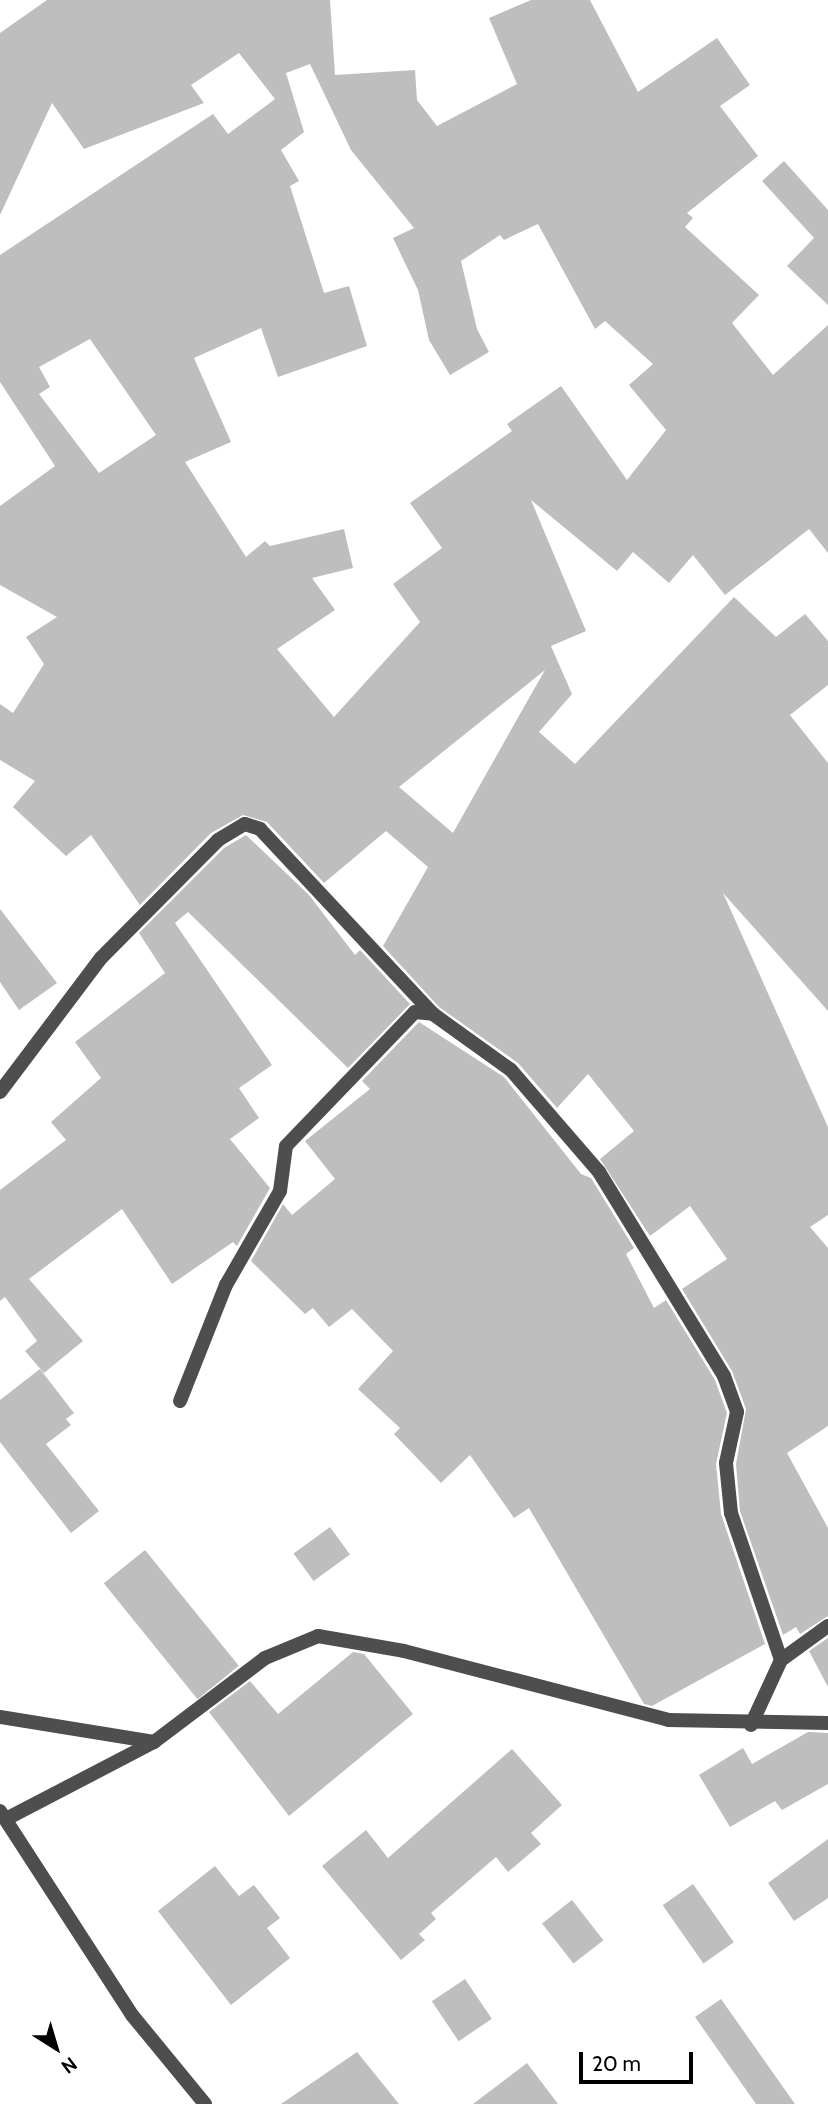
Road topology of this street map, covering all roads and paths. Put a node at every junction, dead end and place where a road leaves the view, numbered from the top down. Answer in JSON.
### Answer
{"nodes":[{"id":1,"x":433,"y":1014,"type":"junction"},
{"id":2,"x":0,"y":1092,"type":"edge"},
{"id":3,"x":180,"y":1401,"type":"dead end"},
{"id":4,"x":828,"y":1626,"type":"edge"},
{"id":5,"x":781,"y":1660,"type":"junction"},
{"id":6,"x":0,"y":1717,"type":"edge"},
{"id":7,"x":828,"y":1723,"type":"edge"},
{"id":8,"x":751,"y":1725,"type":"junction"},
{"id":9,"x":155,"y":1742,"type":"junction"},
{"id":10,"x":3,"y":1815,"type":"edge"},
{"id":11,"x":205,"y":2104,"type":"edge"}],
"edges":[{"from":1,"to":2,"type":"street"},
{"from":1,"to":3,"type":"street"},
{"from":1,"to":5,"type":"street"},
{"from":4,"to":5,"type":"street"},
{"from":5,"to":8,"type":"street"},
{"from":6,"to":9,"type":"street"},
{"from":7,"to":8,"type":"street"},
{"from":8,"to":9,"type":"street"},
{"from":9,"to":10,"type":"street"},
{"from":10,"to":11,"type":"street"}]}
